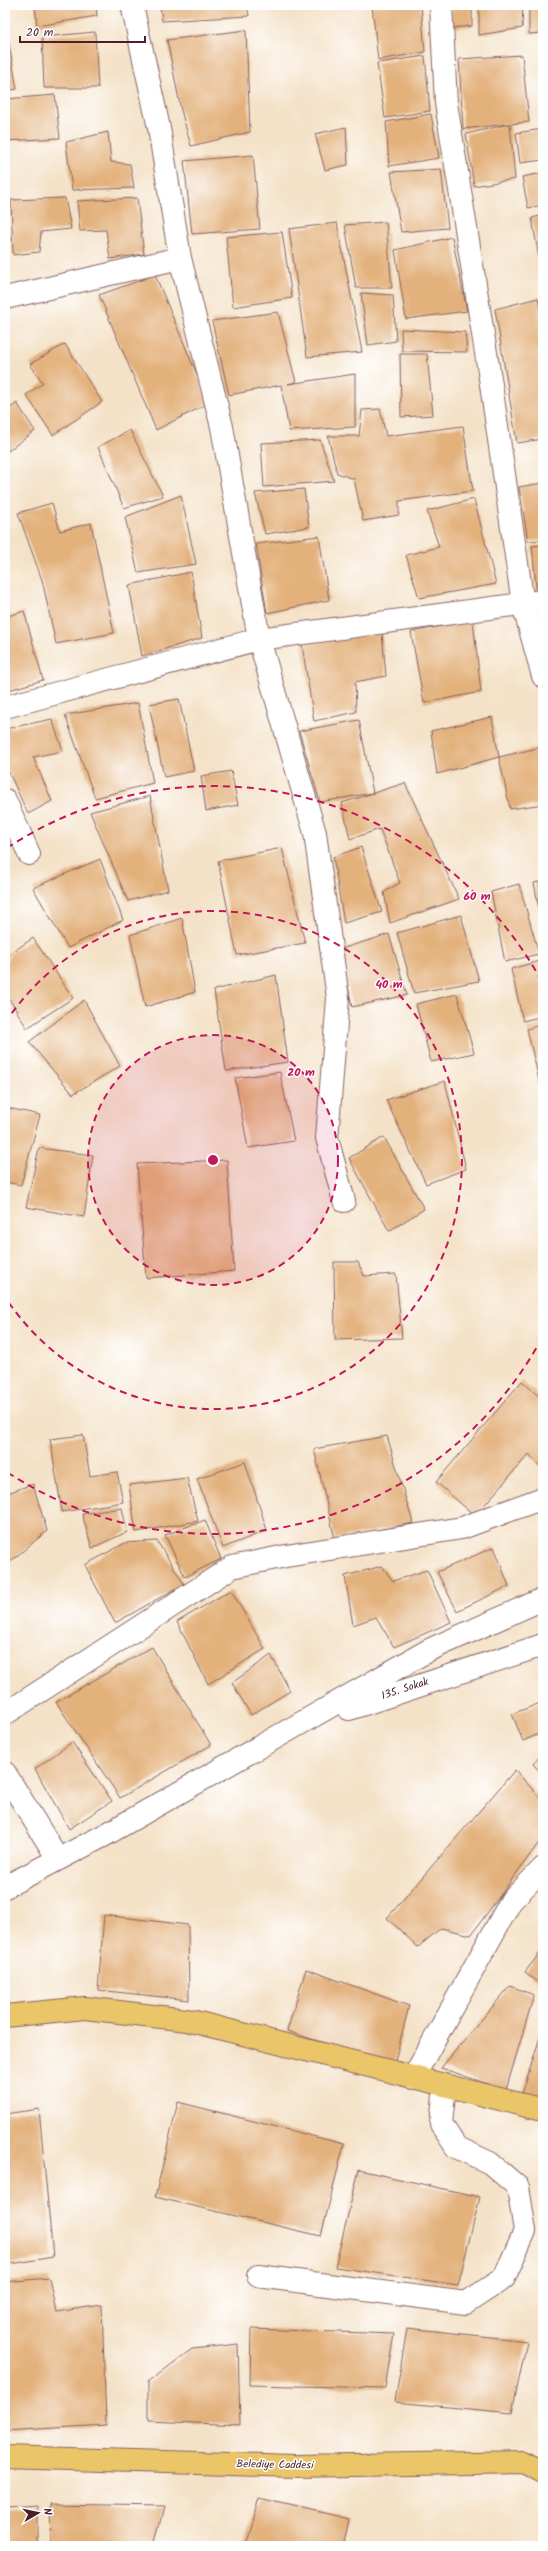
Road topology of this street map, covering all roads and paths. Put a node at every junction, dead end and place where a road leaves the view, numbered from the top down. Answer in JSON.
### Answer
{"nodes":[{"id":1,"x":132,"y":5,"type":"edge"},
{"id":2,"x":441,"y":5,"type":"edge"},
{"id":3,"x":180,"y":258,"type":"junction"},
{"id":4,"x":5,"y":298,"type":"edge"},
{"id":5,"x":533,"y":603,"type":"edge"},
{"id":6,"x":259,"y":639,"type":"junction"},
{"id":7,"x":543,"y":676,"type":"edge"},
{"id":8,"x":5,"y":707,"type":"edge"},
{"id":9,"x":5,"y":800,"type":"edge"},
{"id":10,"x":29,"y":854,"type":"dead end"},
{"id":11,"x":344,"y":1201,"type":"dead end"},
{"id":12,"x":543,"y":1498,"type":"edge"},
{"id":13,"x":540,"y":1597,"type":"edge"},
{"id":14,"x":543,"y":1645,"type":"edge"},
{"id":15,"x":5,"y":1714,"type":"edge"},
{"id":16,"x":270,"y":1742,"type":"junction"},
{"id":17,"x":5,"y":1773,"type":"edge"},
{"id":18,"x":58,"y":1859,"type":"junction"},
{"id":19,"x":543,"y":1868,"type":"edge"},
{"id":20,"x":5,"y":1886,"type":"edge"},
{"id":21,"x":5,"y":2016,"type":"edge"},
{"id":22,"x":413,"y":2078,"type":"junction"},
{"id":23,"x":445,"y":2086,"type":"junction"},
{"id":24,"x":543,"y":2110,"type":"edge"},
{"id":25,"x":258,"y":2276,"type":"dead end"},
{"id":26,"x":5,"y":2456,"type":"edge"},
{"id":27,"x":543,"y":2472,"type":"edge"}],
"edges":[{"from":1,"to":3,"type":"street"},
{"from":2,"to":5,"type":"street"},
{"from":3,"to":4,"type":"street"},
{"from":3,"to":6,"type":"street"},
{"from":5,"to":6,"type":"street"},
{"from":5,"to":7,"type":"street"},
{"from":6,"to":8,"type":"street"},
{"from":6,"to":11,"type":"street"},
{"from":9,"to":10,"type":"street"},
{"from":12,"to":15,"type":"street"},
{"from":13,"to":16,"type":"street"},
{"from":14,"to":16,"type":"street","name":"135. Sokak"},
{"from":16,"to":18,"type":"street"},
{"from":17,"to":18,"type":"street"},
{"from":18,"to":20,"type":"street"},
{"from":19,"to":22,"type":"street"},
{"from":21,"to":22,"type":"main road"},
{"from":22,"to":23,"type":"main road"},
{"from":23,"to":24,"type":"main road"},
{"from":23,"to":25,"type":"street"},
{"from":26,"to":27,"type":"main road","name":"Belediye Caddesi"}]}
